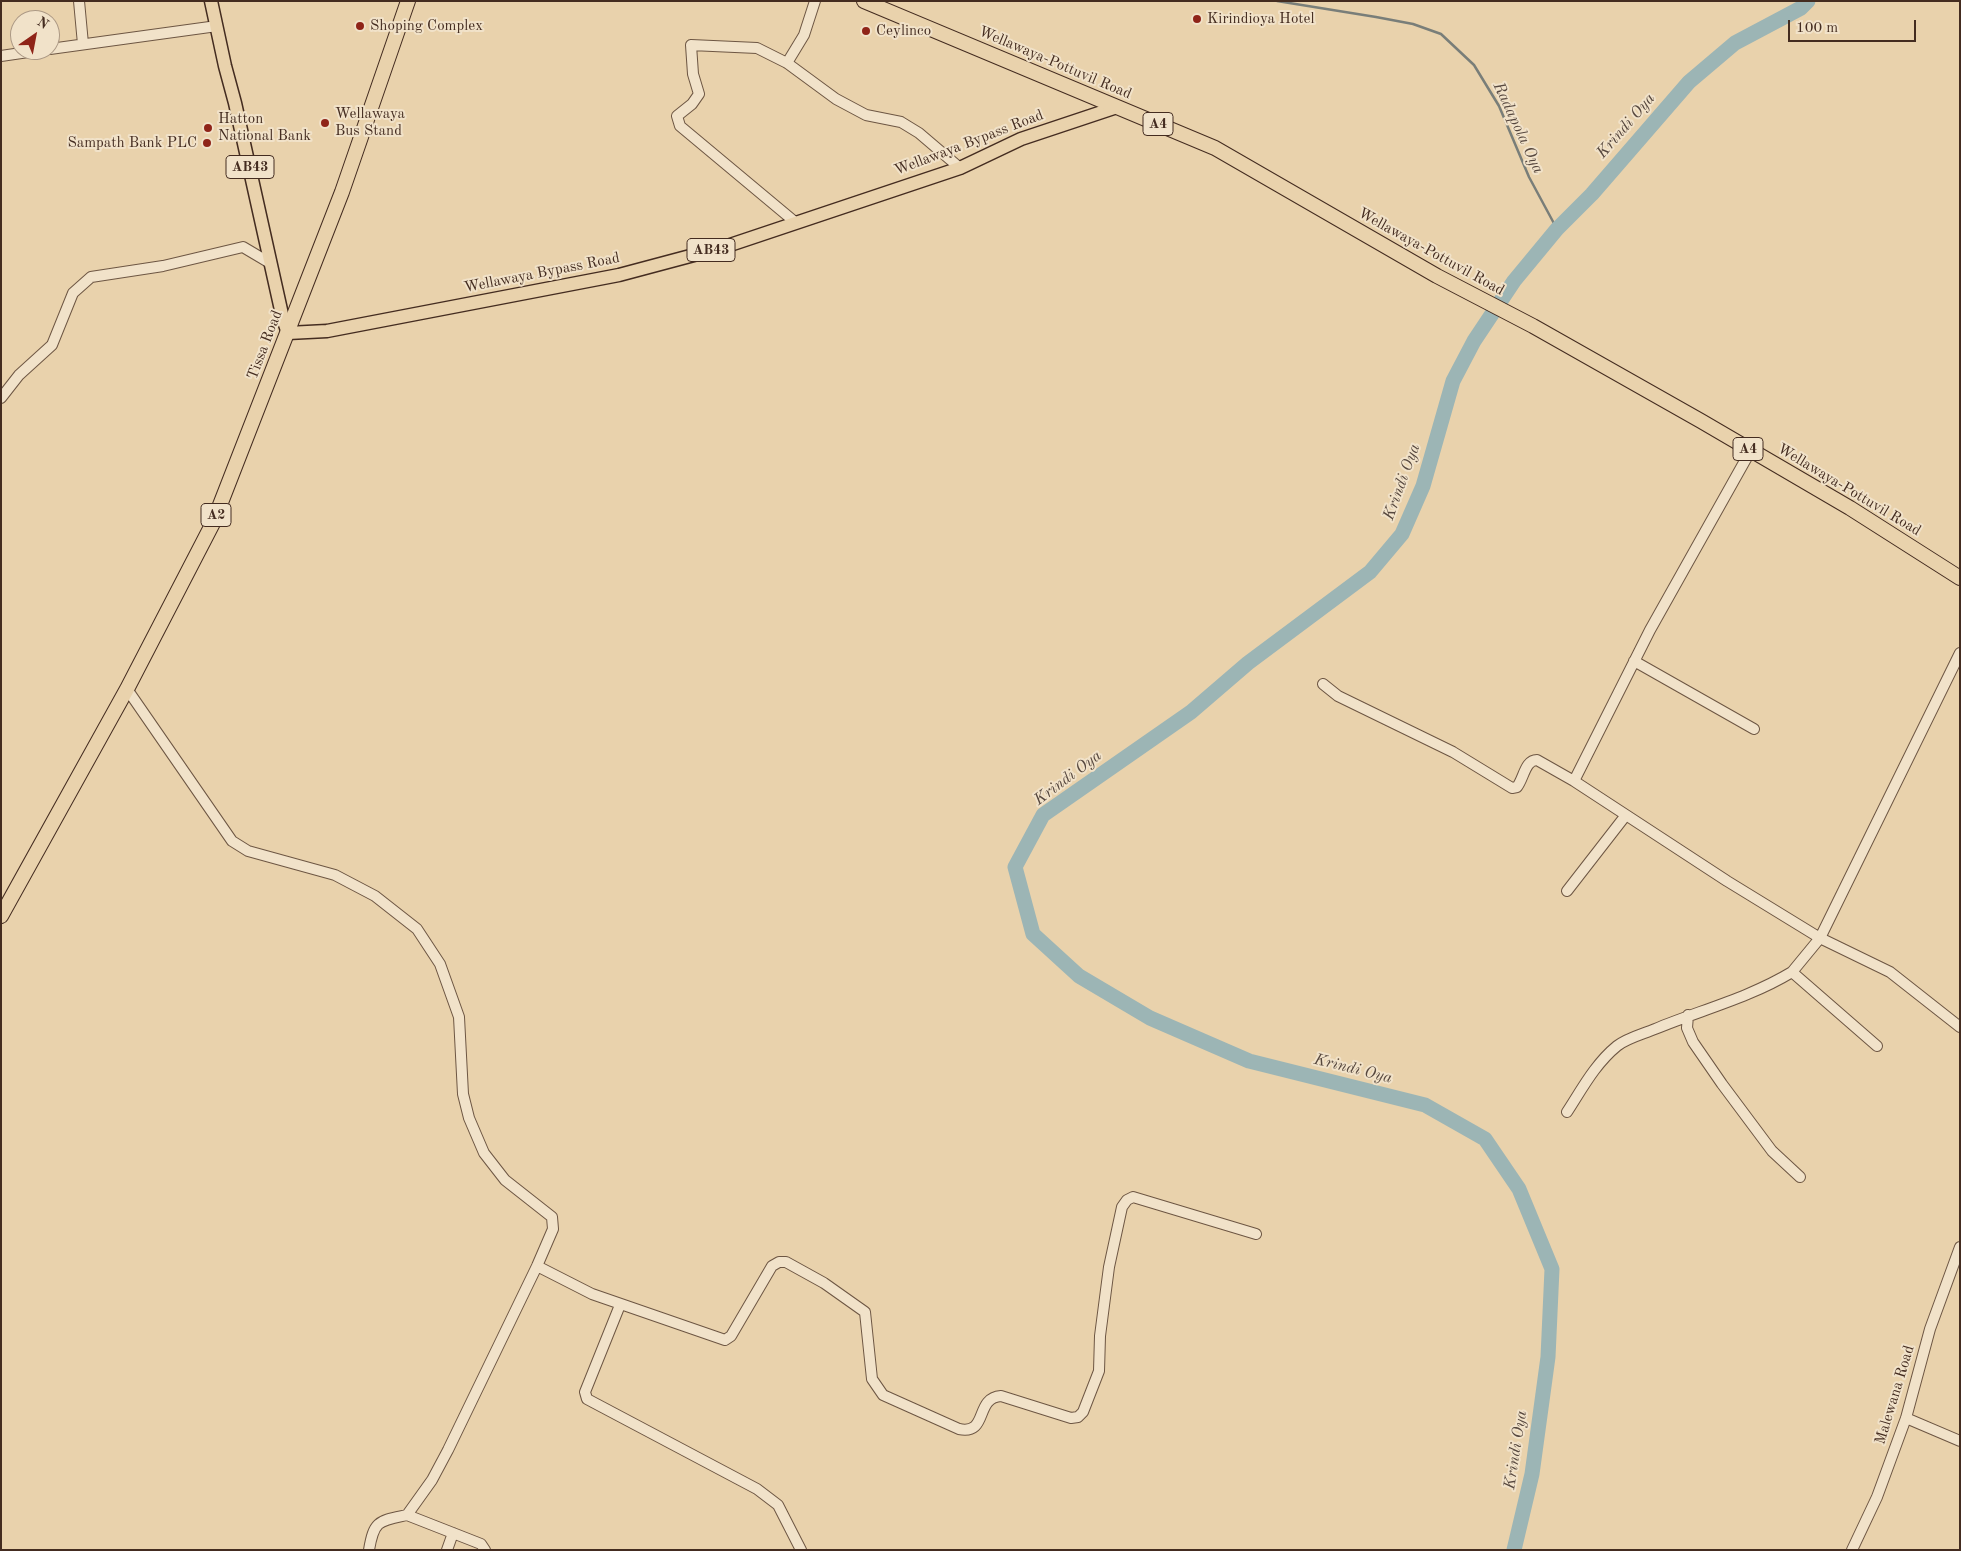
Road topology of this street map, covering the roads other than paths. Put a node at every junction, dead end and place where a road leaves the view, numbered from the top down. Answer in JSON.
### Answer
{"nodes":[{"id":1,"x":79,"y":1,"type":"edge"},
{"id":2,"x":212,"y":1,"type":"edge"},
{"id":3,"x":408,"y":1,"type":"edge"},
{"id":4,"x":815,"y":1,"type":"edge"},
{"id":5,"x":864,"y":1,"type":"edge"},
{"id":6,"x":217,"y":26,"type":"junction"},
{"id":7,"x":83,"y":44,"type":"junction"},
{"id":8,"x":60,"y":47,"type":"edge"},
{"id":9,"x":788,"y":63,"type":"junction"},
{"id":10,"x":1117,"y":107,"type":"junction"},
{"id":11,"x":960,"y":168,"type":"junction"},
{"id":12,"x":795,"y":222,"type":"junction"},
{"id":13,"x":270,"y":263,"type":"junction"},
{"id":14,"x":288,"y":333,"type":"junction"},
{"id":15,"x":1,"y":398,"type":"edge"},
{"id":16,"x":1751,"y":450,"type":"junction"},
{"id":17,"x":1960,"y":578,"type":"edge"},
{"id":18,"x":1960,"y":653,"type":"edge"},
{"id":19,"x":1634,"y":661,"type":"junction"},
{"id":20,"x":1323,"y":684,"type":"dead end"},
{"id":21,"x":127,"y":689,"type":"junction"},
{"id":22,"x":1754,"y":730,"type":"dead end"},
{"id":23,"x":1574,"y":781,"type":"junction"},
{"id":24,"x":1626,"y":815,"type":"junction"},
{"id":25,"x":1567,"y":891,"type":"dead end"},
{"id":26,"x":1,"y":916,"type":"edge"},
{"id":27,"x":1820,"y":938,"type":"junction"},
{"id":28,"x":1792,"y":972,"type":"junction"},
{"id":29,"x":1688,"y":1015,"type":"junction"},
{"id":30,"x":1960,"y":1027,"type":"edge"},
{"id":31,"x":1877,"y":1046,"type":"dead end"},
{"id":32,"x":1567,"y":1112,"type":"dead end"},
{"id":33,"x":1800,"y":1177,"type":"dead end"},
{"id":34,"x":1256,"y":1234,"type":"dead end"},
{"id":35,"x":1960,"y":1247,"type":"edge"},
{"id":36,"x":537,"y":1266,"type":"junction"},
{"id":37,"x":620,"y":1305,"type":"junction"},
{"id":38,"x":1906,"y":1418,"type":"junction"},
{"id":39,"x":1960,"y":1441,"type":"edge"},
{"id":40,"x":407,"y":1515,"type":"junction"},
{"id":41,"x":453,"y":1533,"type":"junction"},
{"id":42,"x":369,"y":1550,"type":"edge"},
{"id":43,"x":447,"y":1550,"type":"edge"},
{"id":44,"x":485,"y":1550,"type":"edge"},
{"id":45,"x":801,"y":1550,"type":"edge"},
{"id":46,"x":1852,"y":1550,"type":"edge"}],
"edges":[{"from":1,"to":7,"type":"street"},
{"from":2,"to":6,"type":"main road","number":"AB43"},
{"from":3,"to":14,"type":"highway","name":"Tissa Road","number":"A2"},
{"from":4,"to":9,"type":"street"},
{"from":5,"to":10,"type":"highway","name":"Wellawaya-Pottuvil Road","number":"A4"},
{"from":6,"to":7,"type":"street"},
{"from":6,"to":13,"type":"main road","number":"AB43"},
{"from":7,"to":8,"type":"street"},
{"from":9,"to":11,"type":"street"},
{"from":9,"to":12,"type":"street"},
{"from":10,"to":11,"type":"main road","name":"Wellawaya Bypass Road","number":"AB43"},
{"from":10,"to":16,"type":"highway","name":"Wellawaya-Pottuvil Road","number":"A4"},
{"from":11,"to":12,"type":"main road","name":"Wellawaya Bypass Road","number":"AB43"},
{"from":12,"to":14,"type":"main road","name":"Wellawaya Bypass Road","number":"AB43"},
{"from":13,"to":14,"type":"main road","number":"AB43"},
{"from":13,"to":15,"type":"street"},
{"from":14,"to":21,"type":"highway","name":"Tissa Road","number":"A2"},
{"from":16,"to":17,"type":"highway","name":"Wellawaya-Pottuvil Road","number":"A4"},
{"from":16,"to":19,"type":"street"},
{"from":18,"to":27,"type":"street"},
{"from":19,"to":22,"type":"street"},
{"from":19,"to":23,"type":"street"},
{"from":20,"to":23,"type":"street"},
{"from":21,"to":26,"type":"highway","number":"A2"},
{"from":21,"to":36,"type":"street"},
{"from":23,"to":24,"type":"street"},
{"from":24,"to":25,"type":"street"},
{"from":24,"to":27,"type":"street"},
{"from":27,"to":28,"type":"street"},
{"from":27,"to":30,"type":"street"},
{"from":28,"to":29,"type":"street"},
{"from":28,"to":31,"type":"street"},
{"from":29,"to":32,"type":"street"},
{"from":29,"to":33,"type":"street"},
{"from":34,"to":37,"type":"street"},
{"from":35,"to":38,"type":"street","name":"Malewana Road"},
{"from":36,"to":37,"type":"street"},
{"from":36,"to":40,"type":"street"},
{"from":37,"to":45,"type":"street"},
{"from":38,"to":39,"type":"street"},
{"from":38,"to":46,"type":"street","name":"Malewana Road"},
{"from":40,"to":41,"type":"street"},
{"from":40,"to":42,"type":"street"},
{"from":41,"to":43,"type":"street"},
{"from":41,"to":44,"type":"street"}]}
